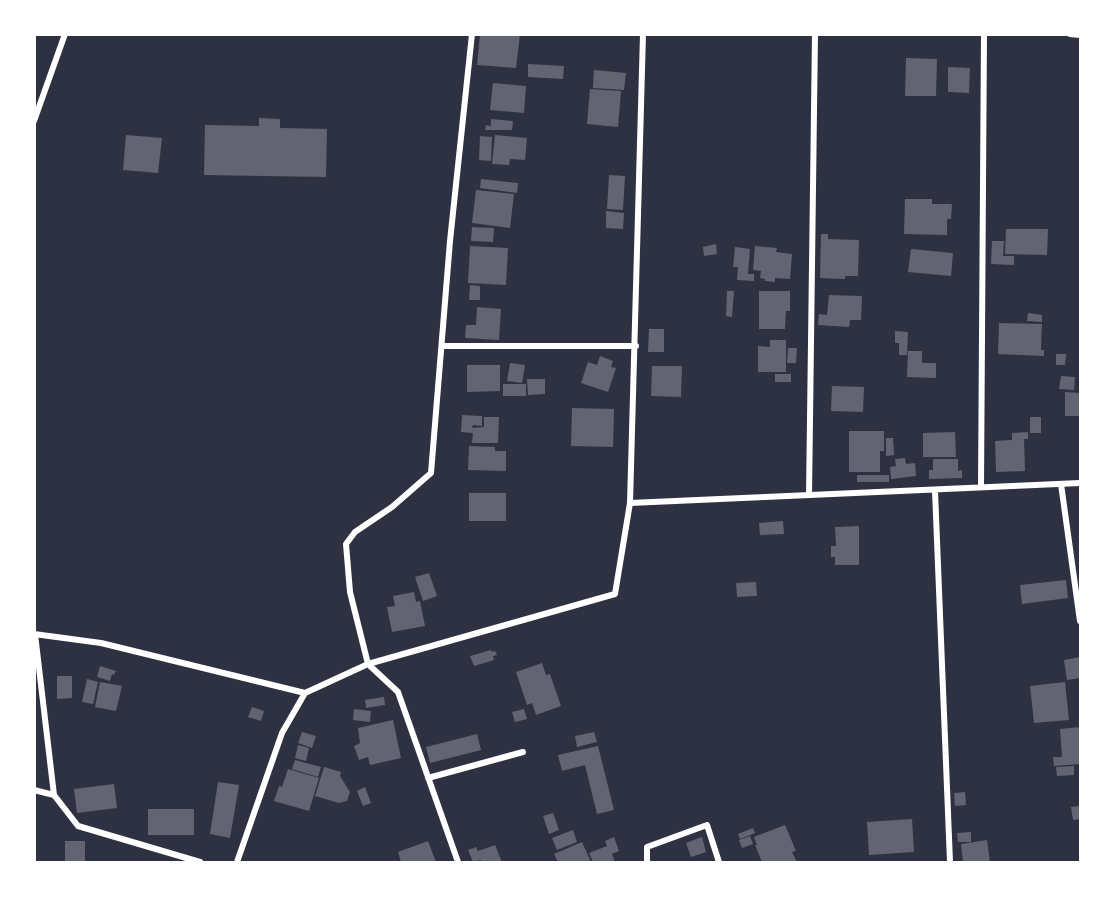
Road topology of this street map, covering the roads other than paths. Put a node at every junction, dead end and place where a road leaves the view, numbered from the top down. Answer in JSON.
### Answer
{"nodes":[{"id":1,"x":65,"y":34,"type":"edge"},
{"id":2,"x":472,"y":34,"type":"edge"},
{"id":3,"x":643,"y":34,"type":"edge"},
{"id":4,"x":815,"y":34,"type":"edge"},
{"id":5,"x":984,"y":34,"type":"edge"},
{"id":6,"x":1070,"y":34,"type":"edge"},
{"id":7,"x":1080,"y":35,"type":"edge"},
{"id":8,"x":34,"y":121,"type":"edge"},
{"id":9,"x":443,"y":346,"type":"junction"},
{"id":10,"x":636,"y":346,"type":"junction"},
{"id":11,"x":1080,"y":483,"type":"edge"},
{"id":12,"x":1061,"y":484,"type":"junction"},
{"id":13,"x":981,"y":488,"type":"junction"},
{"id":14,"x":935,"y":490,"type":"junction"},
{"id":15,"x":809,"y":495,"type":"junction"},
{"id":16,"x":630,"y":503,"type":"junction"},
{"id":17,"x":1080,"y":621,"type":"edge"},
{"id":18,"x":35,"y":634,"type":"edge"},
{"id":19,"x":368,"y":664,"type":"junction"},
{"id":20,"x":305,"y":693,"type":"junction"},
{"id":21,"x":523,"y":752,"type":"dead end"},
{"id":22,"x":428,"y":778,"type":"junction"},
{"id":23,"x":34,"y":790,"type":"edge"},
{"id":24,"x":54,"y":795,"type":"junction"},
{"id":25,"x":200,"y":862,"type":"edge"},
{"id":26,"x":237,"y":862,"type":"edge"},
{"id":27,"x":458,"y":862,"type":"edge"},
{"id":28,"x":647,"y":862,"type":"edge"},
{"id":29,"x":719,"y":862,"type":"edge"},
{"id":30,"x":950,"y":862,"type":"edge"}],
"edges":[{"from":1,"to":8,"type":"street"},
{"from":2,"to":9,"type":"street"},
{"from":3,"to":10,"type":"street"},
{"from":4,"to":15,"type":"street"},
{"from":5,"to":13,"type":"street"},
{"from":6,"to":7,"type":"street"},
{"from":9,"to":10,"type":"street"},
{"from":9,"to":19,"type":"street"},
{"from":10,"to":16,"type":"street"},
{"from":11,"to":12,"type":"street"},
{"from":12,"to":13,"type":"street"},
{"from":12,"to":17,"type":"street"},
{"from":13,"to":14,"type":"street"},
{"from":14,"to":15,"type":"street"},
{"from":14,"to":30,"type":"street"},
{"from":15,"to":16,"type":"street"},
{"from":16,"to":19,"type":"street"},
{"from":18,"to":20,"type":"street"},
{"from":18,"to":24,"type":"street"},
{"from":19,"to":20,"type":"street"},
{"from":19,"to":22,"type":"street"},
{"from":20,"to":26,"type":"street"},
{"from":21,"to":22,"type":"street"},
{"from":22,"to":27,"type":"street"},
{"from":23,"to":24,"type":"street"},
{"from":24,"to":25,"type":"street"},
{"from":28,"to":29,"type":"street"}]}
